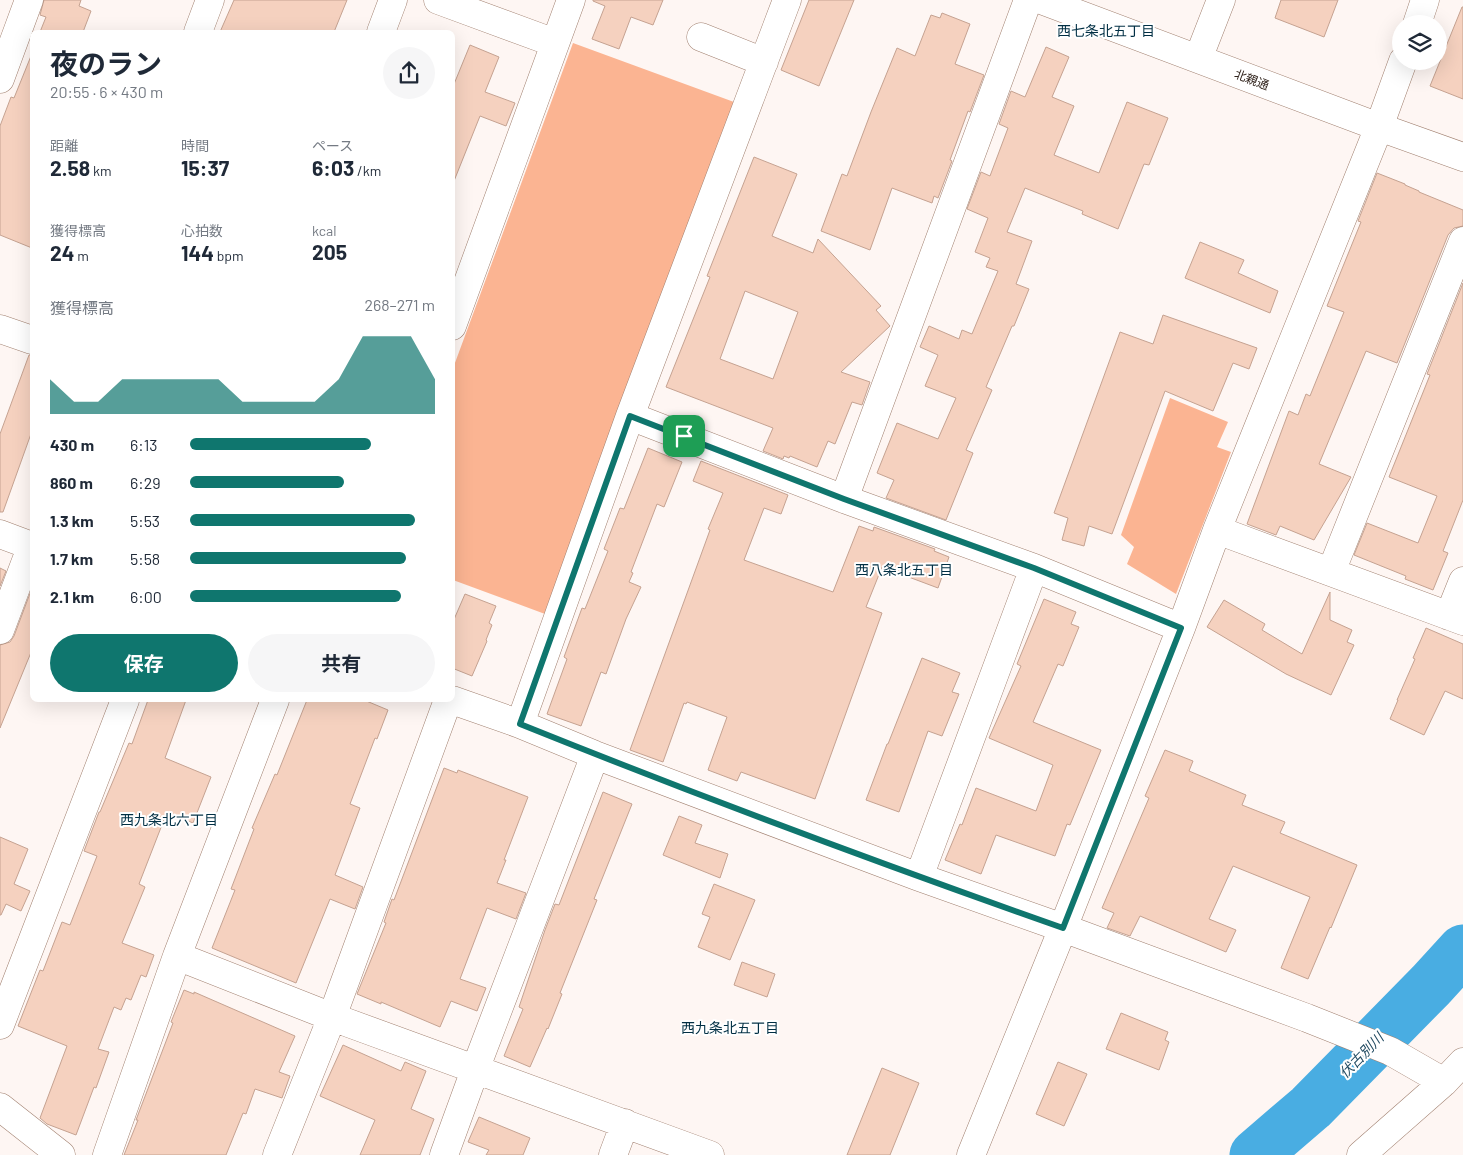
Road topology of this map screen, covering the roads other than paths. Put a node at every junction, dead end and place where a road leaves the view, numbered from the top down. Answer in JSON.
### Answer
{"nodes":[{"id":1,"x":29,"y":0,"type":"edge"},
{"id":2,"x":210,"y":0,"type":"edge"},
{"id":3,"x":393,"y":0,"type":"edge"},
{"id":4,"x":438,"y":0,"type":"edge"},
{"id":5,"x":571,"y":0,"type":"edge"},
{"id":6,"x":787,"y":0,"type":"edge"},
{"id":7,"x":1028,"y":0,"type":"edge"},
{"id":8,"x":1041,"y":0,"type":"edge"},
{"id":9,"x":1221,"y":0,"type":"edge"},
{"id":10,"x":1425,"y":0,"type":"edge"},
{"id":11,"x":1420,"y":15,"type":"edge"},
{"id":12,"x":199,"y":30,"type":"edge"},
{"id":13,"x":382,"y":30,"type":"edge"},
{"id":14,"x":700,"y":37,"type":"dead end"},
{"id":15,"x":555,"y":43,"type":"junction"},
{"id":16,"x":1198,"y":59,"type":"junction"},
{"id":17,"x":764,"y":62,"type":"junction"},
{"id":18,"x":1400,"y":70,"type":"edge"},
{"id":19,"x":0,"y":79,"type":"edge"},
{"id":20,"x":1379,"y":127,"type":"junction"},
{"id":21,"x":1463,"y":157,"type":"edge"},
{"id":22,"x":1463,"y":241,"type":"edge"},
{"id":23,"x":455,"y":318,"type":"edge"},
{"id":24,"x":0,"y":329,"type":"edge"},
{"id":25,"x":30,"y":339,"type":"edge"},
{"id":26,"x":630,"y":416,"type":"junction"},
{"id":27,"x":844,"y":499,"type":"junction"},
{"id":28,"x":1217,"y":530,"type":"junction"},
{"id":29,"x":0,"y":534,"type":"edge"},
{"id":30,"x":30,"y":545,"type":"edge"},
{"id":31,"x":30,"y":551,"type":"edge"},
{"id":32,"x":1034,"y":568,"type":"junction"},
{"id":33,"x":1331,"y":572,"type":"junction"},
{"id":34,"x":1463,"y":581,"type":"edge"},
{"id":35,"x":1456,"y":619,"type":"edge"},
{"id":36,"x":1181,"y":628,"type":"junction"},
{"id":37,"x":0,"y":630,"type":"edge"},
{"id":38,"x":124,"y":702,"type":"edge"},
{"id":39,"x":273,"y":702,"type":"edge"},
{"id":40,"x":449,"y":702,"type":"edge"},
{"id":41,"x":455,"y":702,"type":"edge"},
{"id":42,"x":520,"y":724,"type":"junction"},
{"id":43,"x":595,"y":755,"type":"junction"},
{"id":44,"x":918,"y":877,"type":"junction"},
{"id":45,"x":1063,"y":928,"type":"junction"},
{"id":46,"x":177,"y":956,"type":"junction"},
{"id":47,"x":332,"y":1017,"type":"junction"},
{"id":48,"x":0,"y":1026,"type":"edge"},
{"id":49,"x":1458,"y":1068,"type":"edge"},
{"id":50,"x":475,"y":1070,"type":"junction"},
{"id":51,"x":0,"y":1107,"type":"edge"},
{"id":52,"x":624,"y":1123,"type":"junction"},
{"id":53,"x":61,"y":1155,"type":"edge"},
{"id":54,"x":107,"y":1155,"type":"edge"},
{"id":55,"x":277,"y":1155,"type":"edge"},
{"id":56,"x":444,"y":1155,"type":"edge"},
{"id":57,"x":613,"y":1155,"type":"edge"},
{"id":58,"x":710,"y":1155,"type":"edge"},
{"id":59,"x":971,"y":1155,"type":"edge"},
{"id":60,"x":1361,"y":1155,"type":"edge"}],
"edges":[{"from":1,"to":19,"type":"street"},
{"from":2,"to":12,"type":"street"},
{"from":3,"to":13,"type":"street"},
{"from":4,"to":15,"type":"street"},
{"from":5,"to":15,"type":"street"},
{"from":6,"to":17,"type":"street"},
{"from":7,"to":27,"type":"street"},
{"from":8,"to":16,"type":"street","name":"北親通"},
{"from":9,"to":16,"type":"street"},
{"from":10,"to":11,"type":"street"},
{"from":14,"to":17,"type":"street"},
{"from":15,"to":23,"type":"street"},
{"from":16,"to":20,"type":"street","name":"北親通"},
{"from":17,"to":26,"type":"street"},
{"from":18,"to":20,"type":"street"},
{"from":20,"to":21,"type":"street","name":"北親通"},
{"from":20,"to":28,"type":"street"},
{"from":22,"to":33,"type":"street"},
{"from":24,"to":25,"type":"street"},
{"from":26,"to":27,"type":"street"},
{"from":26,"to":42,"type":"street"},
{"from":27,"to":32,"type":"street"},
{"from":28,"to":33,"type":"street"},
{"from":28,"to":36,"type":"street"},
{"from":29,"to":30,"type":"street"},
{"from":31,"to":37,"type":"street"},
{"from":32,"to":36,"type":"street"},
{"from":32,"to":44,"type":"street"},
{"from":33,"to":35,"type":"street"},
{"from":34,"to":35,"type":"street"},
{"from":36,"to":45,"type":"street"},
{"from":38,"to":48,"type":"street"},
{"from":39,"to":46,"type":"street"},
{"from":40,"to":47,"type":"street"},
{"from":41,"to":42,"type":"street"},
{"from":42,"to":43,"type":"street"},
{"from":43,"to":44,"type":"street"},
{"from":43,"to":50,"type":"street"},
{"from":44,"to":45,"type":"street"},
{"from":45,"to":49,"type":"street"},
{"from":45,"to":59,"type":"street"},
{"from":46,"to":47,"type":"street"},
{"from":46,"to":54,"type":"street"},
{"from":47,"to":50,"type":"street"},
{"from":47,"to":55,"type":"street"},
{"from":49,"to":60,"type":"street"},
{"from":50,"to":52,"type":"street"},
{"from":50,"to":56,"type":"street"},
{"from":51,"to":53,"type":"street"},
{"from":52,"to":57,"type":"street"},
{"from":52,"to":58,"type":"street"}]}
